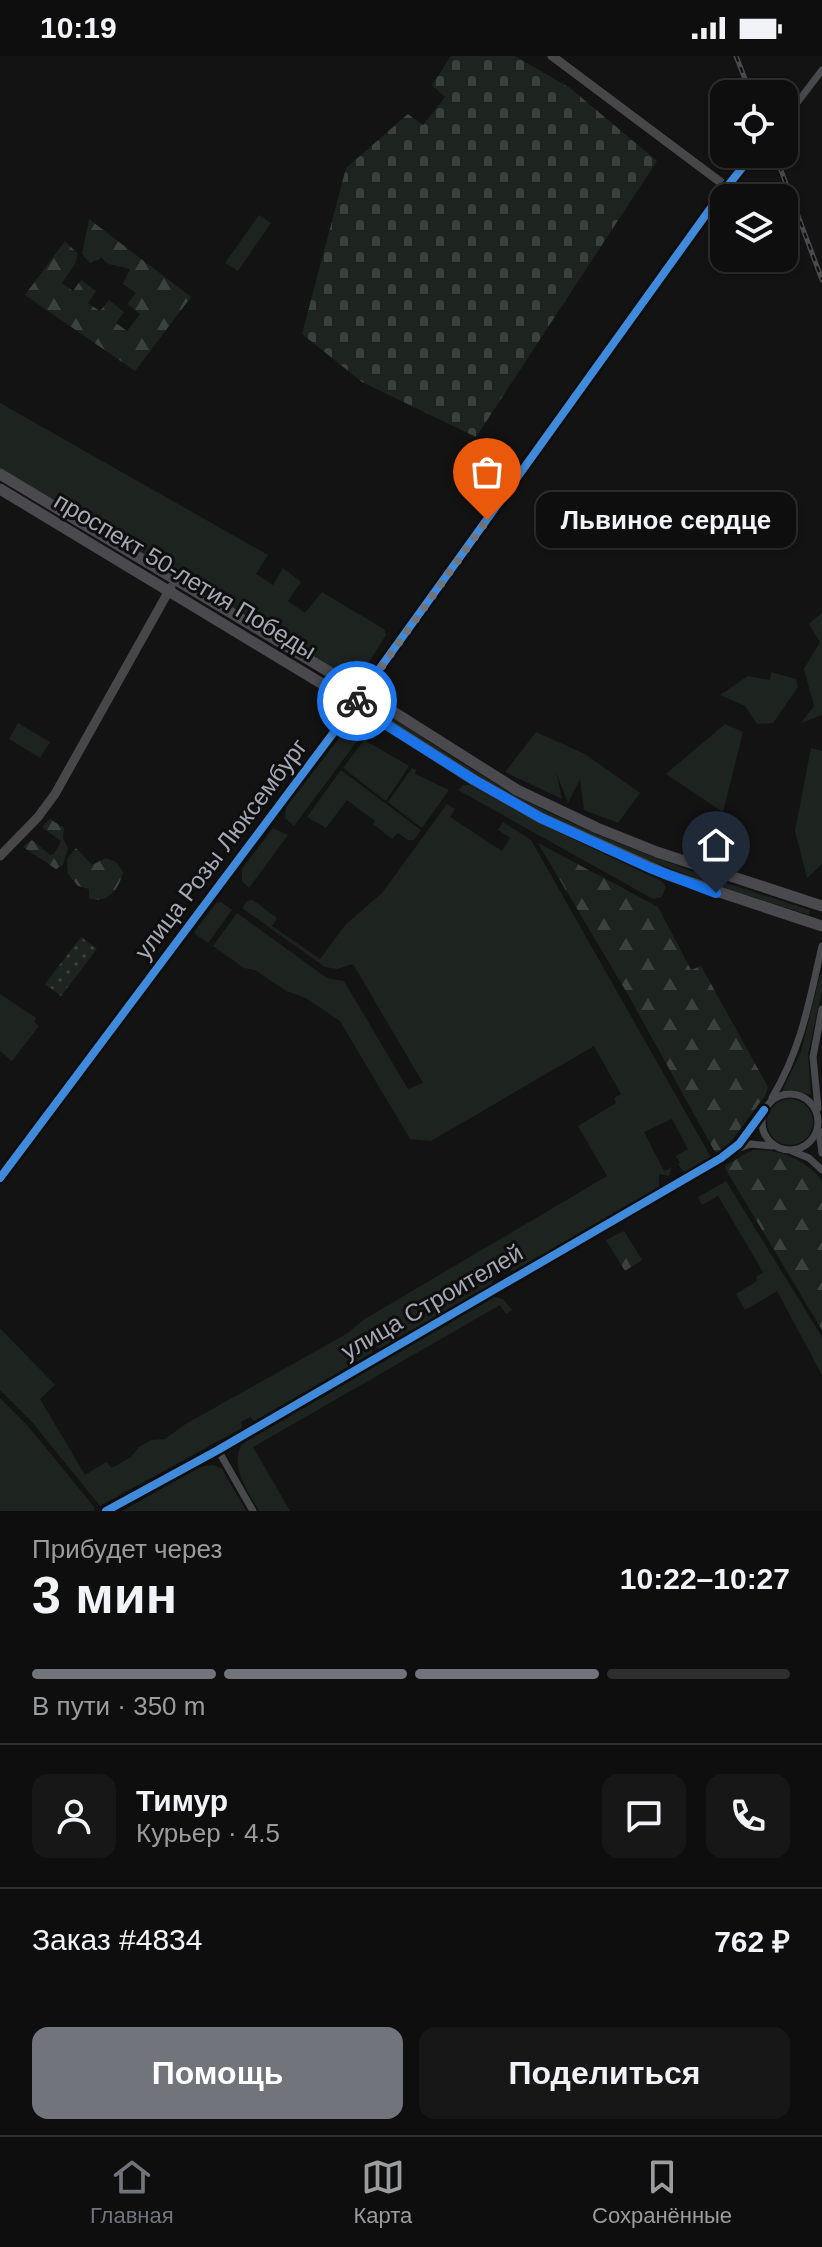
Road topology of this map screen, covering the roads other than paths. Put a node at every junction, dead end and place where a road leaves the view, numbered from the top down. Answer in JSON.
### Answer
{"nodes":[{"id":1,"x":552,"y":56,"type":"edge"},
{"id":2,"x":822,"y":70,"type":"edge"},
{"id":3,"x":798,"y":102,"type":"edge"},
{"id":4,"x":742,"y":168,"type":"edge"},
{"id":5,"x":723,"y":184,"type":"edge"},
{"id":6,"x":729,"y":184,"type":"edge"},
{"id":7,"x":710,"y":211,"type":"edge"},
{"id":8,"x":0,"y":474,"type":"edge"},
{"id":9,"x":0,"y":489,"type":"edge"},
{"id":10,"x":175,"y":580,"type":"junction"},
{"id":11,"x":168,"y":591,"type":"junction"},
{"id":12,"x":363,"y":692,"type":"junction"},
{"id":13,"x":355,"y":704,"type":"junction"},
{"id":14,"x":0,"y":856,"type":"edge"},
{"id":15,"x":822,"y":906,"type":"edge"},
{"id":16,"x":822,"y":926,"type":"edge"},
{"id":17,"x":822,"y":946,"type":"edge"},
{"id":18,"x":822,"y":1009,"type":"edge"},
{"id":19,"x":770,"y":1101,"type":"junction"},
{"id":20,"x":764,"y":1110,"type":"junction"},
{"id":21,"x":819,"y":1122,"type":"junction"},
{"id":22,"x":779,"y":1148,"type":"junction"},
{"id":23,"x":790,"y":1150,"type":"junction"},
{"id":24,"x":731,"y":1152,"type":"junction"},
{"id":25,"x":822,"y":1153,"type":"edge"},
{"id":26,"x":822,"y":1170,"type":"edge"},
{"id":27,"x":0,"y":1178,"type":"edge"},
{"id":28,"x":218,"y":1450,"type":"junction"},
{"id":29,"x":106,"y":1511,"type":"edge"},
{"id":30,"x":253,"y":1511,"type":"edge"}],
"edges":[{"from":1,"to":5,"type":"street"},
{"from":2,"to":3,"type":"street"},
{"from":4,"to":6,"type":"street","name":"улица Розы Люксембург"},
{"from":7,"to":12,"type":"street","name":"улица Розы Люксембург"},
{"from":8,"to":10,"type":"main road","name":"проспект 50-летия Победы"},
{"from":9,"to":11,"type":"main road","name":"проспект 50-летия Победы"},
{"from":10,"to":11,"type":"street"},
{"from":10,"to":12,"type":"main road","name":"проспект 50-летия Победы"},
{"from":11,"to":13,"type":"main road","name":"проспект 50-летия Победы"},
{"from":11,"to":14,"type":"street"},
{"from":12,"to":13,"type":"street","name":"улица Розы Люксембург"},
{"from":12,"to":15,"type":"main road","name":"проспект 50-летия Победы"},
{"from":13,"to":16,"type":"main road","name":"проспект 50-летия Победы"},
{"from":13,"to":27,"type":"street","name":"улица Розы Люксембург"},
{"from":17,"to":19,"type":"street"},
{"from":18,"to":21,"type":"street"},
{"from":19,"to":20,"type":"street"},
{"from":19,"to":21,"type":"street"},
{"from":20,"to":22,"type":"street"},
{"from":20,"to":24,"type":"street","name":"улица Строителей"},
{"from":21,"to":23,"type":"street"},
{"from":21,"to":25,"type":"street"},
{"from":22,"to":23,"type":"street"},
{"from":22,"to":24,"type":"street"},
{"from":23,"to":26,"type":"street"},
{"from":24,"to":28,"type":"street","name":"улица Строителей"},
{"from":28,"to":29,"type":"street","name":"улица Строителей"},
{"from":28,"to":30,"type":"street"}]}
